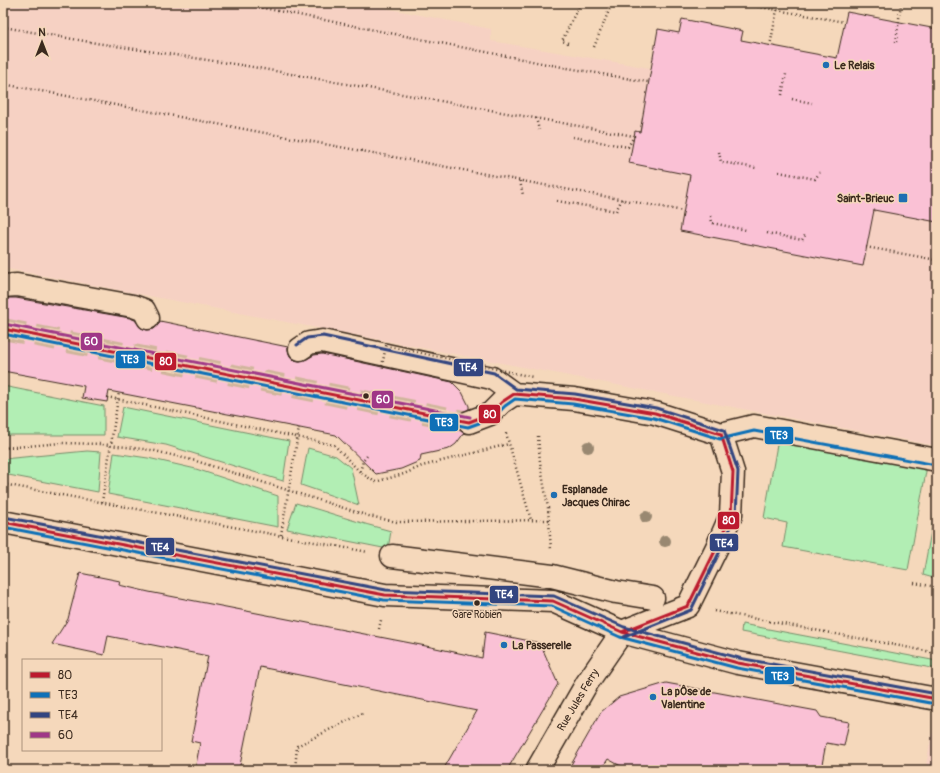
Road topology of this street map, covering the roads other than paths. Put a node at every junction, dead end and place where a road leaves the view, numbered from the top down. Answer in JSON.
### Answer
{"nodes":[{"id":1,"x":3,"y":286,"type":"edge"},
{"id":2,"x":148,"y":318,"type":"dead end"},
{"id":3,"x":300,"y":349,"type":"dead end"},
{"id":4,"x":514,"y":394,"type":"junction"},
{"id":5,"x":469,"y":422,"type":"tunnel mouth"},
{"id":6,"x":721,"y":434,"type":"junction"},
{"id":7,"x":937,"y":460,"type":"edge"},
{"id":8,"x":3,"y":522,"type":"edge"},
{"id":9,"x":392,"y":556,"type":"road end"},
{"id":10,"x":653,"y":598,"type":"dead end"},
{"id":11,"x":622,"y":632,"type":"junction"},
{"id":12,"x":937,"y":699,"type":"edge"},
{"id":13,"x":537,"y":770,"type":"edge"}],
"edges":[{"from":1,"to":2,"type":"street"},
{"from":3,"to":4,"type":"street"},
{"from":4,"to":5,"type":"street"},
{"from":4,"to":6,"type":"street"},
{"from":6,"to":7,"type":"street"},
{"from":6,"to":11,"type":"street"},
{"from":8,"to":11,"type":"street"},
{"from":9,"to":10,"type":"street"},
{"from":11,"to":12,"type":"street"},
{"from":11,"to":13,"type":"street","name":"Rue Jules Ferry"}]}
